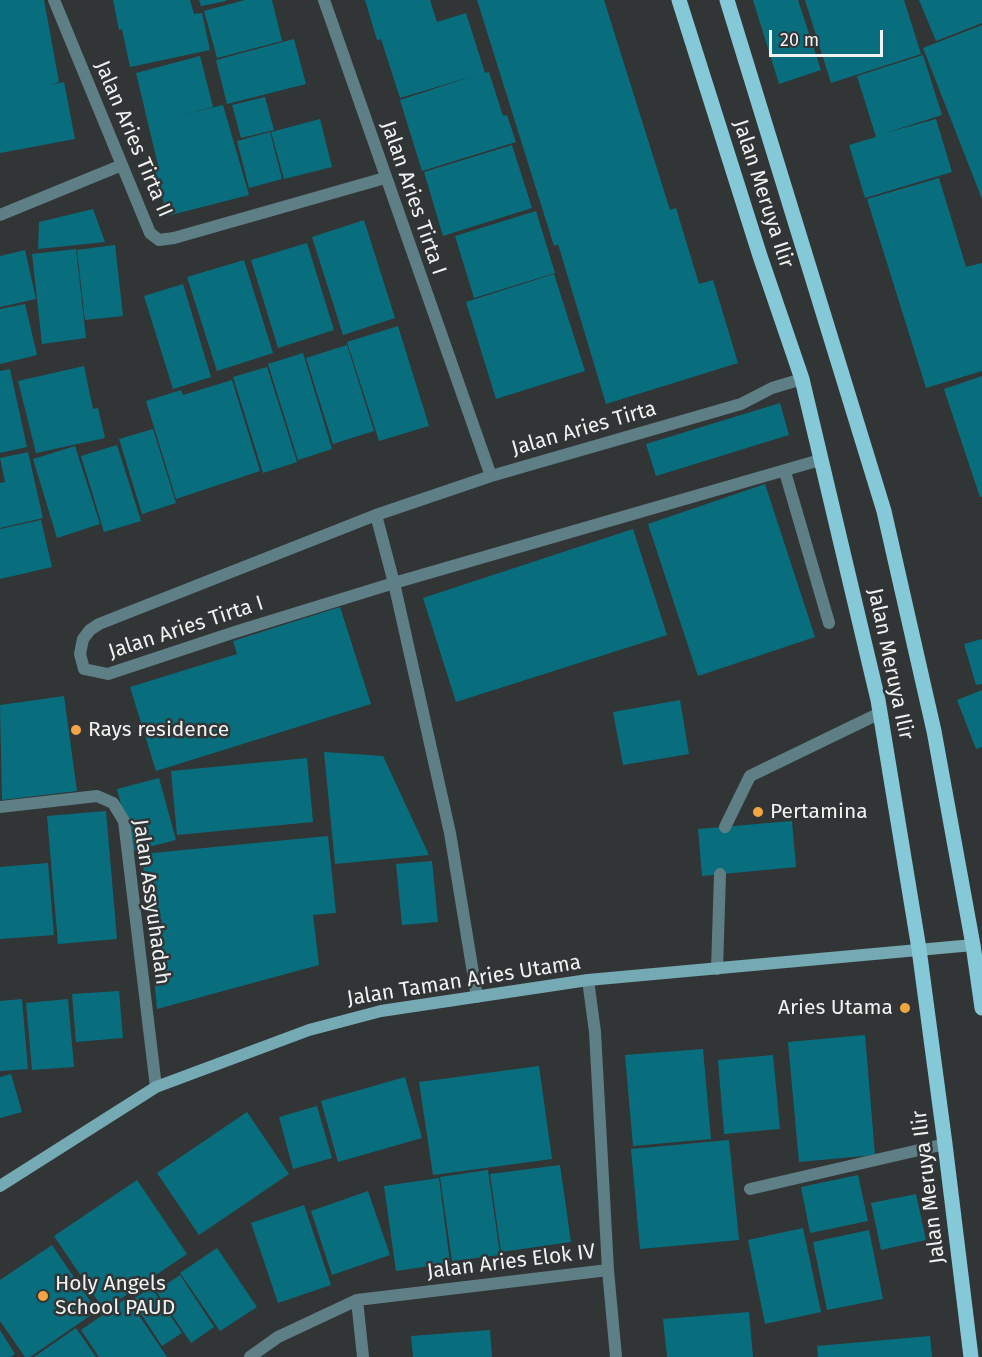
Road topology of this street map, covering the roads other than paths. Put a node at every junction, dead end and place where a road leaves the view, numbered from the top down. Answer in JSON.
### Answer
{"nodes":[{"id":1,"x":54,"y":0,"type":"edge"},
{"id":2,"x":324,"y":0,"type":"edge"},
{"id":3,"x":679,"y":0,"type":"edge"},
{"id":4,"x":727,"y":0,"type":"edge"},
{"id":5,"x":122,"y":165,"type":"junction"},
{"id":6,"x":385,"y":178,"type":"junction"},
{"id":7,"x":0,"y":215,"type":"edge"},
{"id":8,"x":802,"y":379,"type":"junction"},
{"id":9,"x":820,"y":460,"type":"junction"},
{"id":10,"x":786,"y":472,"type":"junction"},
{"id":11,"x":491,"y":476,"type":"junction"},
{"id":12,"x":375,"y":515,"type":"junction"},
{"id":13,"x":394,"y":583,"type":"junction"},
{"id":14,"x":828,"y":623,"type":"dead end"},
{"id":15,"x":880,"y":713,"type":"junction"},
{"id":16,"x":0,"y":807,"type":"edge"},
{"id":17,"x":725,"y":827,"type":"dead end"},
{"id":18,"x":720,"y":874,"type":"dead end"},
{"id":19,"x":973,"y":945,"type":"junction"},
{"id":20,"x":919,"y":949,"type":"junction"},
{"id":21,"x":717,"y":969,"type":"junction"},
{"id":22,"x":588,"y":981,"type":"junction"},
{"id":23,"x":477,"y":997,"type":"junction"},
{"id":24,"x":982,"y":1008,"type":"edge"},
{"id":25,"x":156,"y":1087,"type":"junction"},
{"id":26,"x":945,"y":1144,"type":"junction"},
{"id":27,"x":0,"y":1186,"type":"edge"},
{"id":28,"x":750,"y":1189,"type":"dead end"},
{"id":29,"x":608,"y":1270,"type":"junction"},
{"id":30,"x":357,"y":1300,"type":"junction"},
{"id":31,"x":250,"y":1357,"type":"edge"},
{"id":32,"x":363,"y":1357,"type":"edge"},
{"id":33,"x":616,"y":1357,"type":"edge"},
{"id":34,"x":970,"y":1357,"type":"edge"}],
"edges":[{"from":1,"to":5,"type":"street","name":"Jalan Aries Tirta II"},
{"from":2,"to":6,"type":"street","name":"Jalan Aries Tirta I"},
{"from":3,"to":8,"type":"main road","name":"Jalan Meruya Ilir"},
{"from":4,"to":19,"type":"main road","name":"Jalan Meruya Ilir"},
{"from":5,"to":6,"type":"street","name":"Jalan Aries Tirta II"},
{"from":5,"to":7,"type":"street"},
{"from":6,"to":11,"type":"street","name":"Jalan Aries Tirta I"},
{"from":8,"to":9,"type":"main road","name":"Jalan Meruya Ilir"},
{"from":8,"to":11,"type":"street","name":"Jalan Aries Tirta"},
{"from":9,"to":10,"type":"street"},
{"from":9,"to":15,"type":"main road","name":"Jalan Meruya Ilir"},
{"from":10,"to":13,"type":"street"},
{"from":10,"to":14,"type":"street"},
{"from":11,"to":12,"type":"street","name":"Jalan Aries Tirta"},
{"from":12,"to":13,"type":"street"},
{"from":12,"to":13,"type":"street","name":"Jalan Aries Tirta I"},
{"from":13,"to":23,"type":"street"},
{"from":15,"to":17,"type":"street"},
{"from":15,"to":20,"type":"main road","name":"Jalan Meruya Ilir"},
{"from":16,"to":25,"type":"street","name":"Jalan Assyuhadah"},
{"from":18,"to":21,"type":"street"},
{"from":19,"to":20,"type":"street","name":"Jalan Taman Aries Utama"},
{"from":19,"to":24,"type":"main road","name":"Jalan Meruya Ilir"},
{"from":20,"to":21,"type":"street","name":"Jalan Taman Aries Utama"},
{"from":20,"to":26,"type":"main road","name":"Jalan Meruya Ilir"},
{"from":21,"to":22,"type":"street","name":"Jalan Taman Aries Utama"},
{"from":22,"to":23,"type":"street","name":"Jalan Taman Aries Utama"},
{"from":22,"to":29,"type":"street","name":"Jalan Aries Elok IV"},
{"from":23,"to":25,"type":"street","name":"Jalan Taman Aries Utama"},
{"from":25,"to":27,"type":"street","name":"Jalan Taman Aries Utama"},
{"from":26,"to":28,"type":"street"},
{"from":26,"to":34,"type":"main road","name":"Jalan Meruya Ilir"},
{"from":29,"to":30,"type":"street","name":"Jalan Aries Elok IV"},
{"from":29,"to":33,"type":"street"},
{"from":30,"to":31,"type":"street","name":"Jalan Aries Elok IV"},
{"from":30,"to":32,"type":"street"}]}
